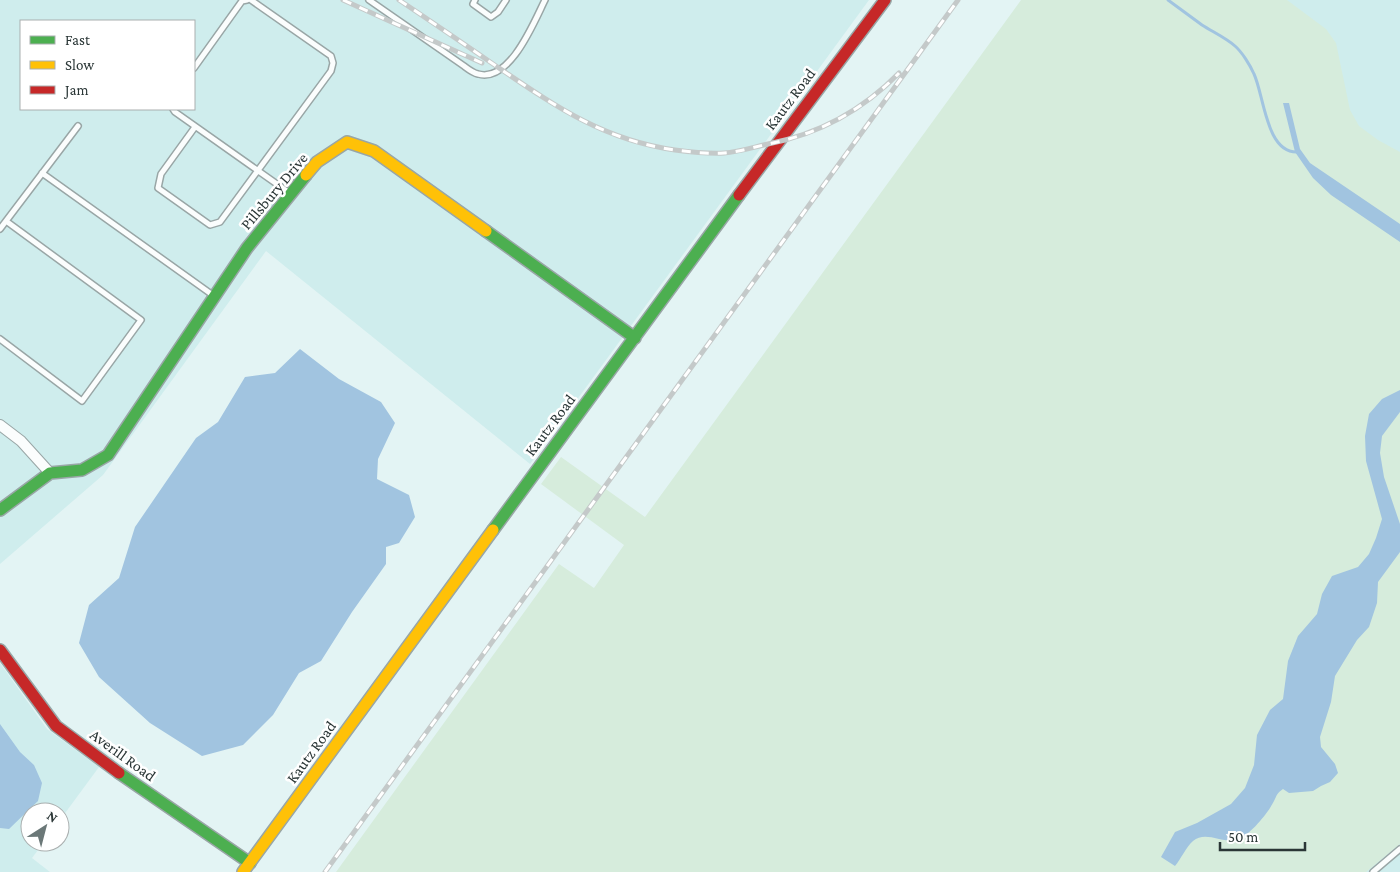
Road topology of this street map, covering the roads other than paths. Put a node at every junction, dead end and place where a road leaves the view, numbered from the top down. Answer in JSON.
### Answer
{"nodes":[{"id":1,"x":247,"y":0,"type":"edge"},
{"id":2,"x":252,"y":0,"type":"edge"},
{"id":3,"x":369,"y":0,"type":"edge"},
{"id":4,"x":475,"y":0,"type":"edge"},
{"id":5,"x":506,"y":0,"type":"edge"},
{"id":6,"x":545,"y":0,"type":"edge"},
{"id":7,"x":886,"y":0,"type":"edge"},
{"id":8,"x":195,"y":67,"type":"edge"},
{"id":9,"x":174,"y":110,"type":"edge"},
{"id":10,"x":78,"y":126,"type":"dead end"},
{"id":11,"x":196,"y":126,"type":"junction"},
{"id":12,"x":258,"y":171,"type":"junction"},
{"id":13,"x":42,"y":173,"type":"junction"},
{"id":14,"x":291,"y":194,"type":"junction"},
{"id":15,"x":6,"y":221,"type":"junction"},
{"id":16,"x":0,"y":229,"type":"edge"},
{"id":17,"x":215,"y":296,"type":"junction"},
{"id":18,"x":635,"y":338,"type":"junction"},
{"id":19,"x":0,"y":339,"type":"edge"},
{"id":20,"x":0,"y":425,"type":"edge"},
{"id":21,"x":50,"y":473,"type":"junction"},
{"id":22,"x":0,"y":510,"type":"edge"},
{"id":23,"x":0,"y":650,"type":"edge"},
{"id":24,"x":1400,"y":849,"type":"edge"},
{"id":25,"x":247,"y":868,"type":"edge"},
{"id":26,"x":1373,"y":872,"type":"edge"}],
"edges":[{"from":1,"to":8,"type":"lane"},
{"from":2,"to":12,"type":"lane"},
{"from":3,"to":6,"type":"lane"},
{"from":4,"to":5,"type":"lane"},
{"from":7,"to":18,"type":"street","name":"Kautz Road"},
{"from":9,"to":11,"type":"lane"},
{"from":10,"to":13,"type":"lane"},
{"from":11,"to":12,"type":"lane"},
{"from":11,"to":12,"type":"lane"},
{"from":12,"to":14,"type":"lane"},
{"from":13,"to":15,"type":"lane"},
{"from":13,"to":17,"type":"lane"},
{"from":14,"to":17,"type":"street","name":"Pillsbury Drive"},
{"from":14,"to":18,"type":"street","name":"Pillsbury Drive"},
{"from":15,"to":16,"type":"lane"},
{"from":15,"to":19,"type":"lane"},
{"from":17,"to":21,"type":"street","name":"Pillsbury Drive"},
{"from":18,"to":25,"type":"street","name":"Kautz Road"},
{"from":20,"to":21,"type":"street"},
{"from":21,"to":22,"type":"street"},
{"from":23,"to":25,"type":"street","name":"Averill Road"},
{"from":24,"to":26,"type":"lane"}]}
